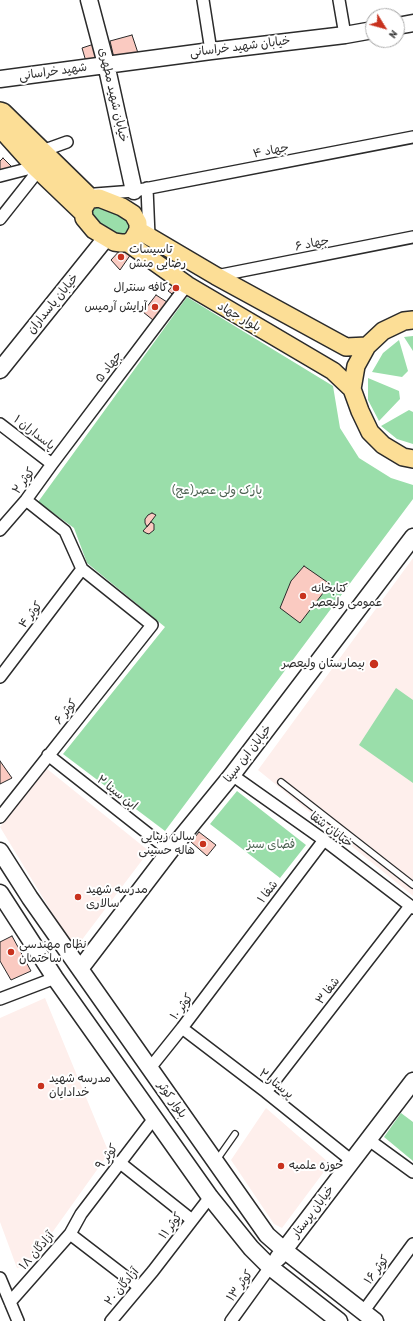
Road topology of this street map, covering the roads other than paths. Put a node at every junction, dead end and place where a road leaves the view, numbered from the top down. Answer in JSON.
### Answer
{"nodes":[{"id":1,"x":89,"y":0,"type":"edge"},
{"id":2,"x":203,"y":0,"type":"edge"},
{"id":3,"x":339,"y":0,"type":"edge"},
{"id":4,"x":365,"y":31,"type":"edge"},
{"id":5,"x":345,"y":35,"type":"junction"},
{"id":6,"x":211,"y":50,"type":"junction"},
{"id":7,"x":106,"y":64,"type":"junction"},
{"id":8,"x":0,"y":79,"type":"edge"},
{"id":9,"x":0,"y":111,"type":"edge"},
{"id":10,"x":0,"y":128,"type":"edge"},
{"id":11,"x":413,"y":137,"type":"edge"},
{"id":12,"x":67,"y":142,"type":"dead end"},
{"id":13,"x":42,"y":151,"type":"junction"},
{"id":14,"x":36,"y":169,"type":"junction"},
{"id":15,"x":0,"y":176,"type":"edge"},
{"id":16,"x":140,"y":189,"type":"junction"},
{"id":17,"x":87,"y":202,"type":"junction"},
{"id":18,"x":0,"y":219,"type":"edge"},
{"id":19,"x":138,"y":236,"type":"junction"},
{"id":20,"x":413,"y":237,"type":"edge"},
{"id":21,"x":106,"y":238,"type":"junction"},
{"id":22,"x":216,"y":276,"type":"junction"},
{"id":23,"x":187,"y":285,"type":"junction"},
{"id":24,"x":413,"y":320,"type":"edge"},
{"id":25,"x":367,"y":346,"type":"junction"},
{"id":26,"x":0,"y":370,"type":"edge"},
{"id":27,"x":352,"y":389,"type":"junction"},
{"id":28,"x":0,"y":424,"type":"edge"},
{"id":29,"x":413,"y":459,"type":"edge"},
{"id":30,"x":52,"y":464,"type":"junction"},
{"id":31,"x":26,"y":500,"type":"junction"},
{"id":32,"x":0,"y":530,"type":"edge"},
{"id":33,"x":413,"y":537,"type":"edge"},
{"id":34,"x":82,"y":569,"type":"junction"},
{"id":35,"x":0,"y":677,"type":"edge"},
{"id":36,"x":48,"y":755,"type":"junction"},
{"id":37,"x":232,"y":775,"type":"junction"},
{"id":38,"x":281,"y":782,"type":"dead end"},
{"id":39,"x":0,"y":816,"type":"edge"},
{"id":40,"x":324,"y":840,"type":"junction"},
{"id":41,"x":0,"y":851,"type":"edge"},
{"id":42,"x":170,"y":851,"type":"junction"},
{"id":43,"x":413,"y":884,"type":"edge"},
{"id":44,"x":0,"y":893,"type":"edge"},
{"id":45,"x":411,"y":907,"type":"edge"},
{"id":46,"x":232,"y":960,"type":"joint"},
{"id":47,"x":80,"y":969,"type":"junction"},
{"id":48,"x":55,"y":978,"type":"junction"},
{"id":49,"x":0,"y":999,"type":"edge"},
{"id":50,"x":182,"y":1028,"type":"junction"},
{"id":51,"x":150,"y":1068,"type":"junction"},
{"id":52,"x":413,"y":1081,"type":"edge"},
{"id":53,"x":266,"y":1092,"type":"junction"},
{"id":54,"x":155,"y":1117,"type":"junction"},
{"id":55,"x":193,"y":1130,"type":"junction"},
{"id":56,"x":235,"y":1134,"type":"dead end"},
{"id":57,"x":369,"y":1140,"type":"junction"},
{"id":58,"x":173,"y":1145,"type":"junction"},
{"id":59,"x":216,"y":1161,"type":"junction"},
{"id":60,"x":352,"y":1161,"type":"junction"},
{"id":61,"x":119,"y":1162,"type":"junction"},
{"id":62,"x":413,"y":1172,"type":"edge"},
{"id":63,"x":210,"y":1196,"type":"junction"},
{"id":64,"x":81,"y":1214,"type":"joint"},
{"id":65,"x":192,"y":1220,"type":"junction"},
{"id":66,"x":70,"y":1234,"type":"junction"},
{"id":67,"x":413,"y":1244,"type":"edge"},
{"id":68,"x":284,"y":1250,"type":"junction"},
{"id":69,"x":270,"y":1267,"type":"junction"},
{"id":70,"x":154,"y":1271,"type":"joint"},
{"id":71,"x":0,"y":1278,"type":"edge"},
{"id":72,"x":139,"y":1287,"type":"junction"},
{"id":73,"x":10,"y":1302,"type":"junction"},
{"id":74,"x":369,"y":1316,"type":"edge"},
{"id":75,"x":18,"y":1321,"type":"edge"},
{"id":76,"x":111,"y":1321,"type":"edge"},
{"id":77,"x":230,"y":1321,"type":"edge"},
{"id":78,"x":339,"y":1321,"type":"edge"}],
"edges":[{"from":1,"to":7,"type":"street","name":"خیابان شهید مطهری"},
{"from":2,"to":6,"type":"street"},
{"from":3,"to":5,"type":"street"},
{"from":4,"to":5,"type":"street","name":"خیابان شهید خراسانی"},
{"from":5,"to":6,"type":"street","name":"خیابان شهید خراسانی"},
{"from":6,"to":7,"type":"street","name":"خیابان شهید خراسانی"},
{"from":7,"to":8,"type":"street","name":"شهید خراسانی"},
{"from":7,"to":16,"type":"street","name":"خیابان شهید مطهری"},
{"from":9,"to":13,"type":"main road"},
{"from":10,"to":14,"type":"main road"},
{"from":11,"to":16,"type":"street","name":"جهاد ۴"},
{"from":12,"to":13,"type":"street"},
{"from":13,"to":17,"type":"main road"},
{"from":14,"to":15,"type":"street"},
{"from":14,"to":17,"type":"main road"},
{"from":14,"to":18,"type":"street"},
{"from":16,"to":17,"type":"street","name":"جهاد ۴"},
{"from":16,"to":19,"type":"street"},
{"from":17,"to":19,"type":"main road"},
{"from":17,"to":21,"type":"main road"},
{"from":19,"to":21,"type":"main road"},
{"from":19,"to":22,"type":"main road","name":"بلوار جهاد"},
{"from":19,"to":23,"type":"main road","name":"بلوار جهاد"},
{"from":20,"to":22,"type":"street","name":"جهاد ۶"},
{"from":21,"to":26,"type":"street","name":"خیابان پاسداران"},
{"from":22,"to":25,"type":"main road","name":"بلوار جهاد"},
{"from":23,"to":27,"type":"main road","name":"بلوار جهاد"},
{"from":23,"to":30,"type":"street","name":"جهاد ۵"},
{"from":24,"to":25,"type":"main road"},
{"from":25,"to":27,"type":"main road"},
{"from":27,"to":29,"type":"main road"},
{"from":28,"to":30,"type":"street","name":"پاسداران ۱"},
{"from":30,"to":31,"type":"street","name":"کوثر ۲"},
{"from":31,"to":32,"type":"street","name":"کوثر ۲"},
{"from":31,"to":34,"type":"street"},
{"from":33,"to":37,"type":"street","name":"خیابان ابن سینا"},
{"from":34,"to":35,"type":"street","name":"کوثر ۴"},
{"from":34,"to":36,"type":"street","name":"کوثر ۶"},
{"from":36,"to":39,"type":"street","name":"کوثر ۶"},
{"from":36,"to":42,"type":"street","name":"ابن سینا ۲"},
{"from":37,"to":40,"type":"street","name":"خیابان شفا"},
{"from":37,"to":42,"type":"street","name":"خیابان ابن سینا"},
{"from":38,"to":43,"type":"lane"},
{"from":40,"to":45,"type":"street","name":"خیابان شفا"},
{"from":40,"to":46,"type":"street","name":"شفا ۱"},
{"from":41,"to":47,"type":"street","name":"بلوار کوثر"},
{"from":42,"to":47,"type":"street","name":"خیابان ابن سینا"},
{"from":44,"to":48,"type":"street","name":"بلوار کوثر"},
{"from":45,"to":53,"type":"street","name":"شفا ۳"},
{"from":46,"to":50,"type":"street","name":"کوثر ۱۰"},
{"from":47,"to":51,"type":"street","name":"بلوار کوثر"},
{"from":48,"to":49,"type":"street"},
{"from":48,"to":54,"type":"street","name":"بلوار کوثر"},
{"from":50,"to":51,"type":"street","name":"کوثر ۱۰"},
{"from":50,"to":53,"type":"street","name":"پرستار ۲"},
{"from":51,"to":55,"type":"street","name":"بلوار کوثر"},
{"from":52,"to":57,"type":"street","name":"خیابان پرستار"},
{"from":53,"to":60,"type":"street","name":"پرستار ۲"},
{"from":54,"to":58,"type":"street","name":"بلوار کوثر"},
{"from":54,"to":61,"type":"street","name":"کوثر ۹"},
{"from":55,"to":58,"type":"street"},
{"from":55,"to":59,"type":"street","name":"بلوار کوثر"},
{"from":56,"to":59,"type":"lane"},
{"from":57,"to":60,"type":"street","name":"خیابان پرستار"},
{"from":57,"to":62,"type":"street"},
{"from":58,"to":63,"type":"street","name":"بلوار کوثر"},
{"from":59,"to":68,"type":"street","name":"بلوار کوثر"},
{"from":60,"to":68,"type":"street","name":"خیابان پرستار"},
{"from":61,"to":64,"type":"street","name":"کوثر ۹"},
{"from":61,"to":65,"type":"street"},
{"from":63,"to":65,"type":"street","name":"کوثر ۱۱"},
{"from":63,"to":69,"type":"street","name":"بلوار کوثر"},
{"from":64,"to":66,"type":"street","name":"آزادگان ۱۸"},
{"from":65,"to":70,"type":"street","name":"کوثر ۱۱"},
{"from":66,"to":72,"type":"street"},
{"from":66,"to":73,"type":"street","name":"آزادگان ۱۸"},
{"from":67,"to":74,"type":"street","name":"کوثر ۱۶"},
{"from":68,"to":69,"type":"street","name":"خیابان پرستار"},
{"from":68,"to":74,"type":"street","name":"بلوار کوثر"},
{"from":69,"to":77,"type":"street","name":"کوثر ۱۳"},
{"from":69,"to":78,"type":"street","name":"بلوار کوثر"},
{"from":70,"to":72,"type":"street","name":"آزادگان ۲۰"},
{"from":71,"to":73,"type":"street"},
{"from":72,"to":76,"type":"street","name":"آزادگان ۲۰"},
{"from":73,"to":75,"type":"street"}]}
